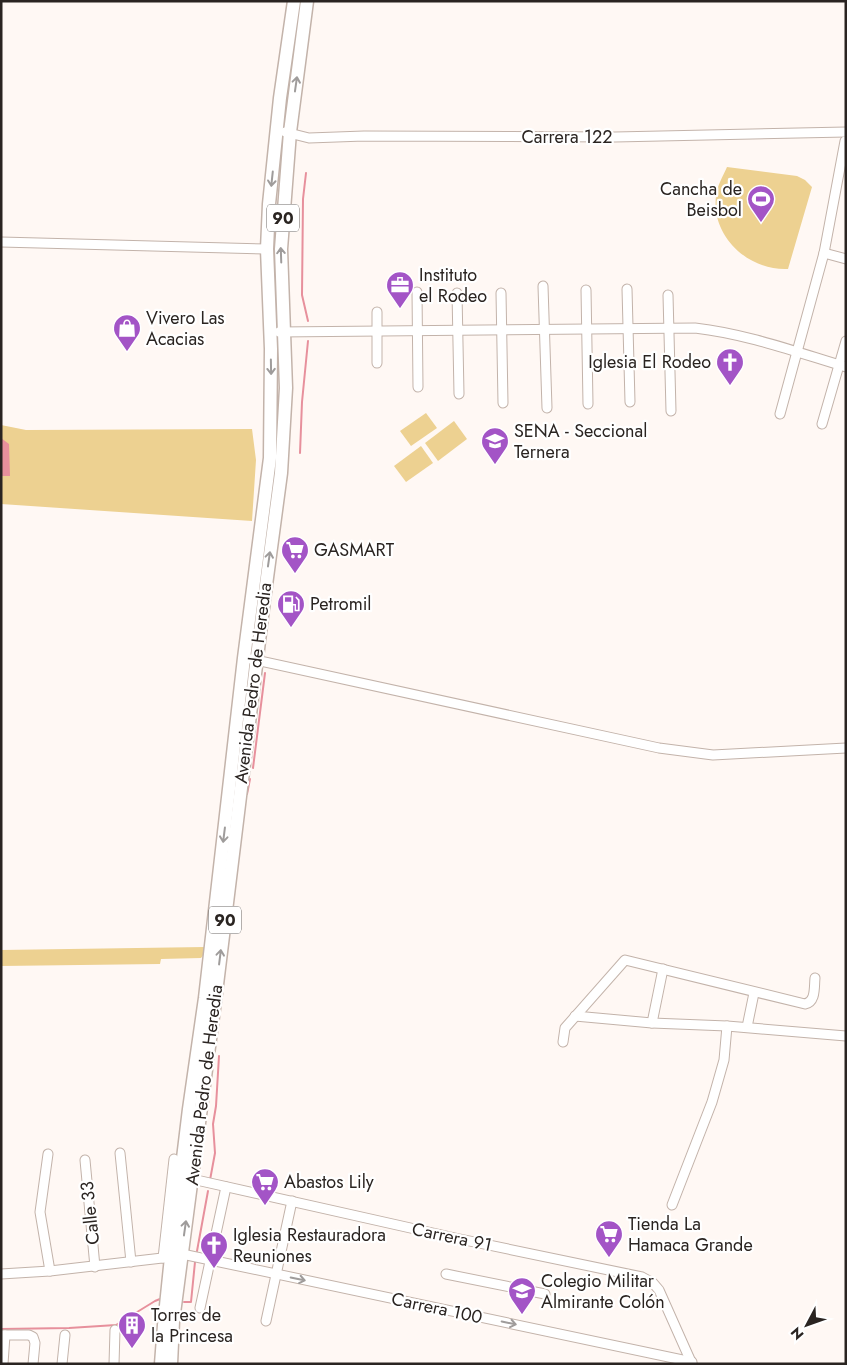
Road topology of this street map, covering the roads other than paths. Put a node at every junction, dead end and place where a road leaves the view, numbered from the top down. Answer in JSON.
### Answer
{"nodes":[{"id":1,"x":294,"y":1,"type":"edge"},
{"id":2,"x":307,"y":1,"type":"edge"},
{"id":3,"x":276,"y":131,"type":"junction"},
{"id":4,"x":290,"y":132,"type":"junction"},
{"id":5,"x":846,"y":132,"type":"edge"},
{"id":6,"x":846,"y":141,"type":"edge"},
{"id":7,"x":1,"y":242,"type":"edge"},
{"id":8,"x":267,"y":249,"type":"junction"},
{"id":9,"x":824,"y":253,"type":"junction"},
{"id":10,"x":846,"y":259,"type":"edge"},
{"id":11,"x":543,"y":286,"type":"dead end"},
{"id":12,"x":627,"y":289,"type":"dead end"},
{"id":13,"x":586,"y":290,"type":"dead end"},
{"id":14,"x":417,"y":292,"type":"dead end"},
{"id":15,"x":458,"y":293,"type":"dead end"},
{"id":16,"x":501,"y":293,"type":"dead end"},
{"id":17,"x":668,"y":295,"type":"dead end"},
{"id":18,"x":377,"y":312,"type":"dead end"},
{"id":19,"x":586,"y":328,"type":"junction"},
{"id":20,"x":627,"y":328,"type":"junction"},
{"id":21,"x":668,"y":328,"type":"junction"},
{"id":22,"x":502,"y":329,"type":"junction"},
{"id":23,"x":545,"y":329,"type":"junction"},
{"id":24,"x":418,"y":330,"type":"junction"},
{"id":25,"x":458,"y":330,"type":"junction"},
{"id":26,"x":377,"y":331,"type":"junction"},
{"id":27,"x":271,"y":332,"type":"junction"},
{"id":28,"x":285,"y":332,"type":"junction"},
{"id":29,"x":846,"y":342,"type":"edge"},
{"id":30,"x":796,"y":352,"type":"junction"},
{"id":31,"x":377,"y":363,"type":"dead end"},
{"id":32,"x":842,"y":366,"type":"edge"},
{"id":33,"x":418,"y":387,"type":"dead end"},
{"id":34,"x":459,"y":394,"type":"dead end"},
{"id":35,"x":630,"y":402,"type":"dead end"},
{"id":36,"x":503,"y":403,"type":"dead end"},
{"id":37,"x":588,"y":404,"type":"dead end"},
{"id":38,"x":547,"y":408,"type":"dead end"},
{"id":39,"x":671,"y":411,"type":"dead end"},
{"id":40,"x":780,"y":414,"type":"dead end"},
{"id":41,"x":822,"y":424,"type":"dead end"},
{"id":42,"x":250,"y":659,"type":"junction"},
{"id":43,"x":846,"y":748,"type":"edge"},
{"id":44,"x":663,"y":970,"type":"junction"},
{"id":45,"x":815,"y":978,"type":"dead end"},
{"id":46,"x":754,"y":992,"type":"junction"},
{"id":47,"x":575,"y":1016,"type":"junction"},
{"id":48,"x":652,"y":1023,"type":"junction"},
{"id":49,"x":727,"y":1026,"type":"junction"},
{"id":50,"x":747,"y":1028,"type":"junction"},
{"id":51,"x":846,"y":1036,"type":"edge"},
{"id":52,"x":563,"y":1042,"type":"dead end"},
{"id":53,"x":120,"y":1153,"type":"dead end"},
{"id":54,"x":48,"y":1154,"type":"dead end"},
{"id":55,"x":174,"y":1159,"type":"dead end"},
{"id":56,"x":85,"y":1160,"type":"dead end"},
{"id":57,"x":192,"y":1179,"type":"junction"},
{"id":58,"x":226,"y":1187,"type":"junction"},
{"id":59,"x":292,"y":1201,"type":"junction"},
{"id":60,"x":672,"y":1205,"type":"dead end"},
{"id":61,"x":172,"y":1256,"type":"junction"},
{"id":62,"x":210,"y":1261,"type":"junction"},
{"id":63,"x":131,"y":1262,"type":"junction"},
{"id":64,"x":95,"y":1266,"type":"junction"},
{"id":65,"x":50,"y":1272,"type":"junction"},
{"id":66,"x":1,"y":1274,"type":"edge"},
{"id":67,"x":446,"y":1274,"type":"dead end"},
{"id":68,"x":276,"y":1275,"type":"junction"},
{"id":69,"x":545,"y":1294,"type":"dead end"},
{"id":70,"x":200,"y":1308,"type":"dead end"},
{"id":71,"x":266,"y":1322,"type":"dead end"},
{"id":72,"x":115,"y":1330,"type":"dead end"},
{"id":73,"x":3,"y":1335,"type":"edge"},
{"id":74,"x":65,"y":1335,"type":"dead end"},
{"id":75,"x":692,"y":1363,"type":"edge"},
{"id":76,"x":3,"y":1364,"type":"edge"},
{"id":77,"x":33,"y":1364,"type":"edge"},
{"id":78,"x":62,"y":1364,"type":"edge"},
{"id":79,"x":114,"y":1364,"type":"edge"},
{"id":80,"x":161,"y":1364,"type":"edge"},
{"id":81,"x":171,"y":1364,"type":"edge"}],
"edges":[{"from":1,"to":3,"type":"highway","name":"Avenida Pedro de Heredia","number":"90"},
{"from":4,"to":2,"type":"highway","name":"Avenida Pedro de Heredia","number":"90","one_way":true},
{"from":3,"to":4,"type":"street","name":"Carrera 122"},
{"from":3,"to":8,"type":"highway","name":"Avenida Pedro de Heredia","number":"90","one_way":true},
{"from":4,"to":5,"type":"street","name":"Carrera 122"},
{"from":28,"to":4,"type":"highway","name":"Avenida Pedro de Heredia","number":"90","one_way":true},
{"from":6,"to":9,"type":"street"},
{"from":7,"to":8,"type":"street"},
{"from":8,"to":27,"type":"highway","name":"Avenida Pedro de Heredia","number":"90"},
{"from":9,"to":10,"type":"street"},
{"from":9,"to":30,"type":"street"},
{"from":11,"to":23,"type":"street"},
{"from":12,"to":20,"type":"street"},
{"from":13,"to":19,"type":"street"},
{"from":14,"to":24,"type":"street"},
{"from":15,"to":25,"type":"street"},
{"from":16,"to":22,"type":"street"},
{"from":17,"to":21,"type":"street"},
{"from":18,"to":26,"type":"street"},
{"from":19,"to":20,"type":"street"},
{"from":19,"to":23,"type":"street"},
{"from":19,"to":37,"type":"street"},
{"from":20,"to":21,"type":"street"},
{"from":20,"to":35,"type":"street"},
{"from":21,"to":30,"type":"street"},
{"from":21,"to":39,"type":"street"},
{"from":22,"to":23,"type":"street"},
{"from":22,"to":25,"type":"street"},
{"from":22,"to":36,"type":"street"},
{"from":23,"to":38,"type":"street"},
{"from":24,"to":25,"type":"street"},
{"from":24,"to":26,"type":"street"},
{"from":24,"to":33,"type":"street"},
{"from":25,"to":34,"type":"street"},
{"from":26,"to":28,"type":"street"},
{"from":26,"to":31,"type":"street"},
{"from":27,"to":28,"type":"street"},
{"from":27,"to":42,"type":"highway","name":"Avenida Pedro de Heredia","number":"90","one_way":true},
{"from":42,"to":28,"type":"highway","name":"Avenida Pedro de Heredia","number":"90","one_way":true},
{"from":29,"to":32,"type":"street"},
{"from":30,"to":32,"type":"street"},
{"from":30,"to":40,"type":"street"},
{"from":32,"to":41,"type":"street"},
{"from":42,"to":43,"type":"street"},
{"from":57,"to":42,"type":"highway","name":"Avenida Pedro de Heredia","number":"90","one_way":true},
{"from":42,"to":61,"type":"highway","name":"Avenida Pedro de Heredia","number":"90","one_way":true},
{"from":44,"to":46,"type":"street"},
{"from":44,"to":47,"type":"street"},
{"from":44,"to":48,"type":"street"},
{"from":45,"to":46,"type":"street"},
{"from":46,"to":50,"type":"street"},
{"from":47,"to":48,"type":"street"},
{"from":47,"to":52,"type":"street"},
{"from":48,"to":49,"type":"street"},
{"from":49,"to":50,"type":"street"},
{"from":49,"to":60,"type":"street"},
{"from":50,"to":51,"type":"street"},
{"from":53,"to":63,"type":"street"},
{"from":54,"to":65,"type":"street"},
{"from":55,"to":61,"type":"street"},
{"from":56,"to":64,"type":"street","name":"Calle 33"},
{"from":57,"to":58,"type":"street","name":"Carrera 91"},
{"from":61,"to":57,"type":"highway","name":"Avenida Pedro de Heredia","number":"90","one_way":true},
{"from":58,"to":59,"type":"street","name":"Carrera 91"},
{"from":58,"to":62,"type":"street"},
{"from":59,"to":68,"type":"street"},
{"from":59,"to":75,"type":"street","name":"Carrera 91"},
{"from":61,"to":62,"type":"street","name":"Carrera 100"},
{"from":61,"to":63,"type":"street","name":"Carrera 100"},
{"from":61,"to":80,"type":"highway","name":"Avenida Pedro de Heredia","number":"90"},
{"from":61,"to":81,"type":"highway","name":"Avenida Pedro de Heredia","number":"90"},
{"from":62,"to":68,"type":"street","name":"Carrera 100"},
{"from":62,"to":70,"type":"street"},
{"from":63,"to":64,"type":"street","name":"Carrera 100"},
{"from":64,"to":65,"type":"street","name":"Carrera 100"},
{"from":65,"to":66,"type":"street","name":"Carrera 100"},
{"from":67,"to":69,"type":"street"},
{"from":68,"to":71,"type":"street"},
{"from":68,"to":75,"type":"street","name":"Carrera 100","one_way":true},
{"from":72,"to":79,"type":"street"},
{"from":73,"to":76,"type":"street"},
{"from":73,"to":77,"type":"street"},
{"from":74,"to":78,"type":"street"}]}
